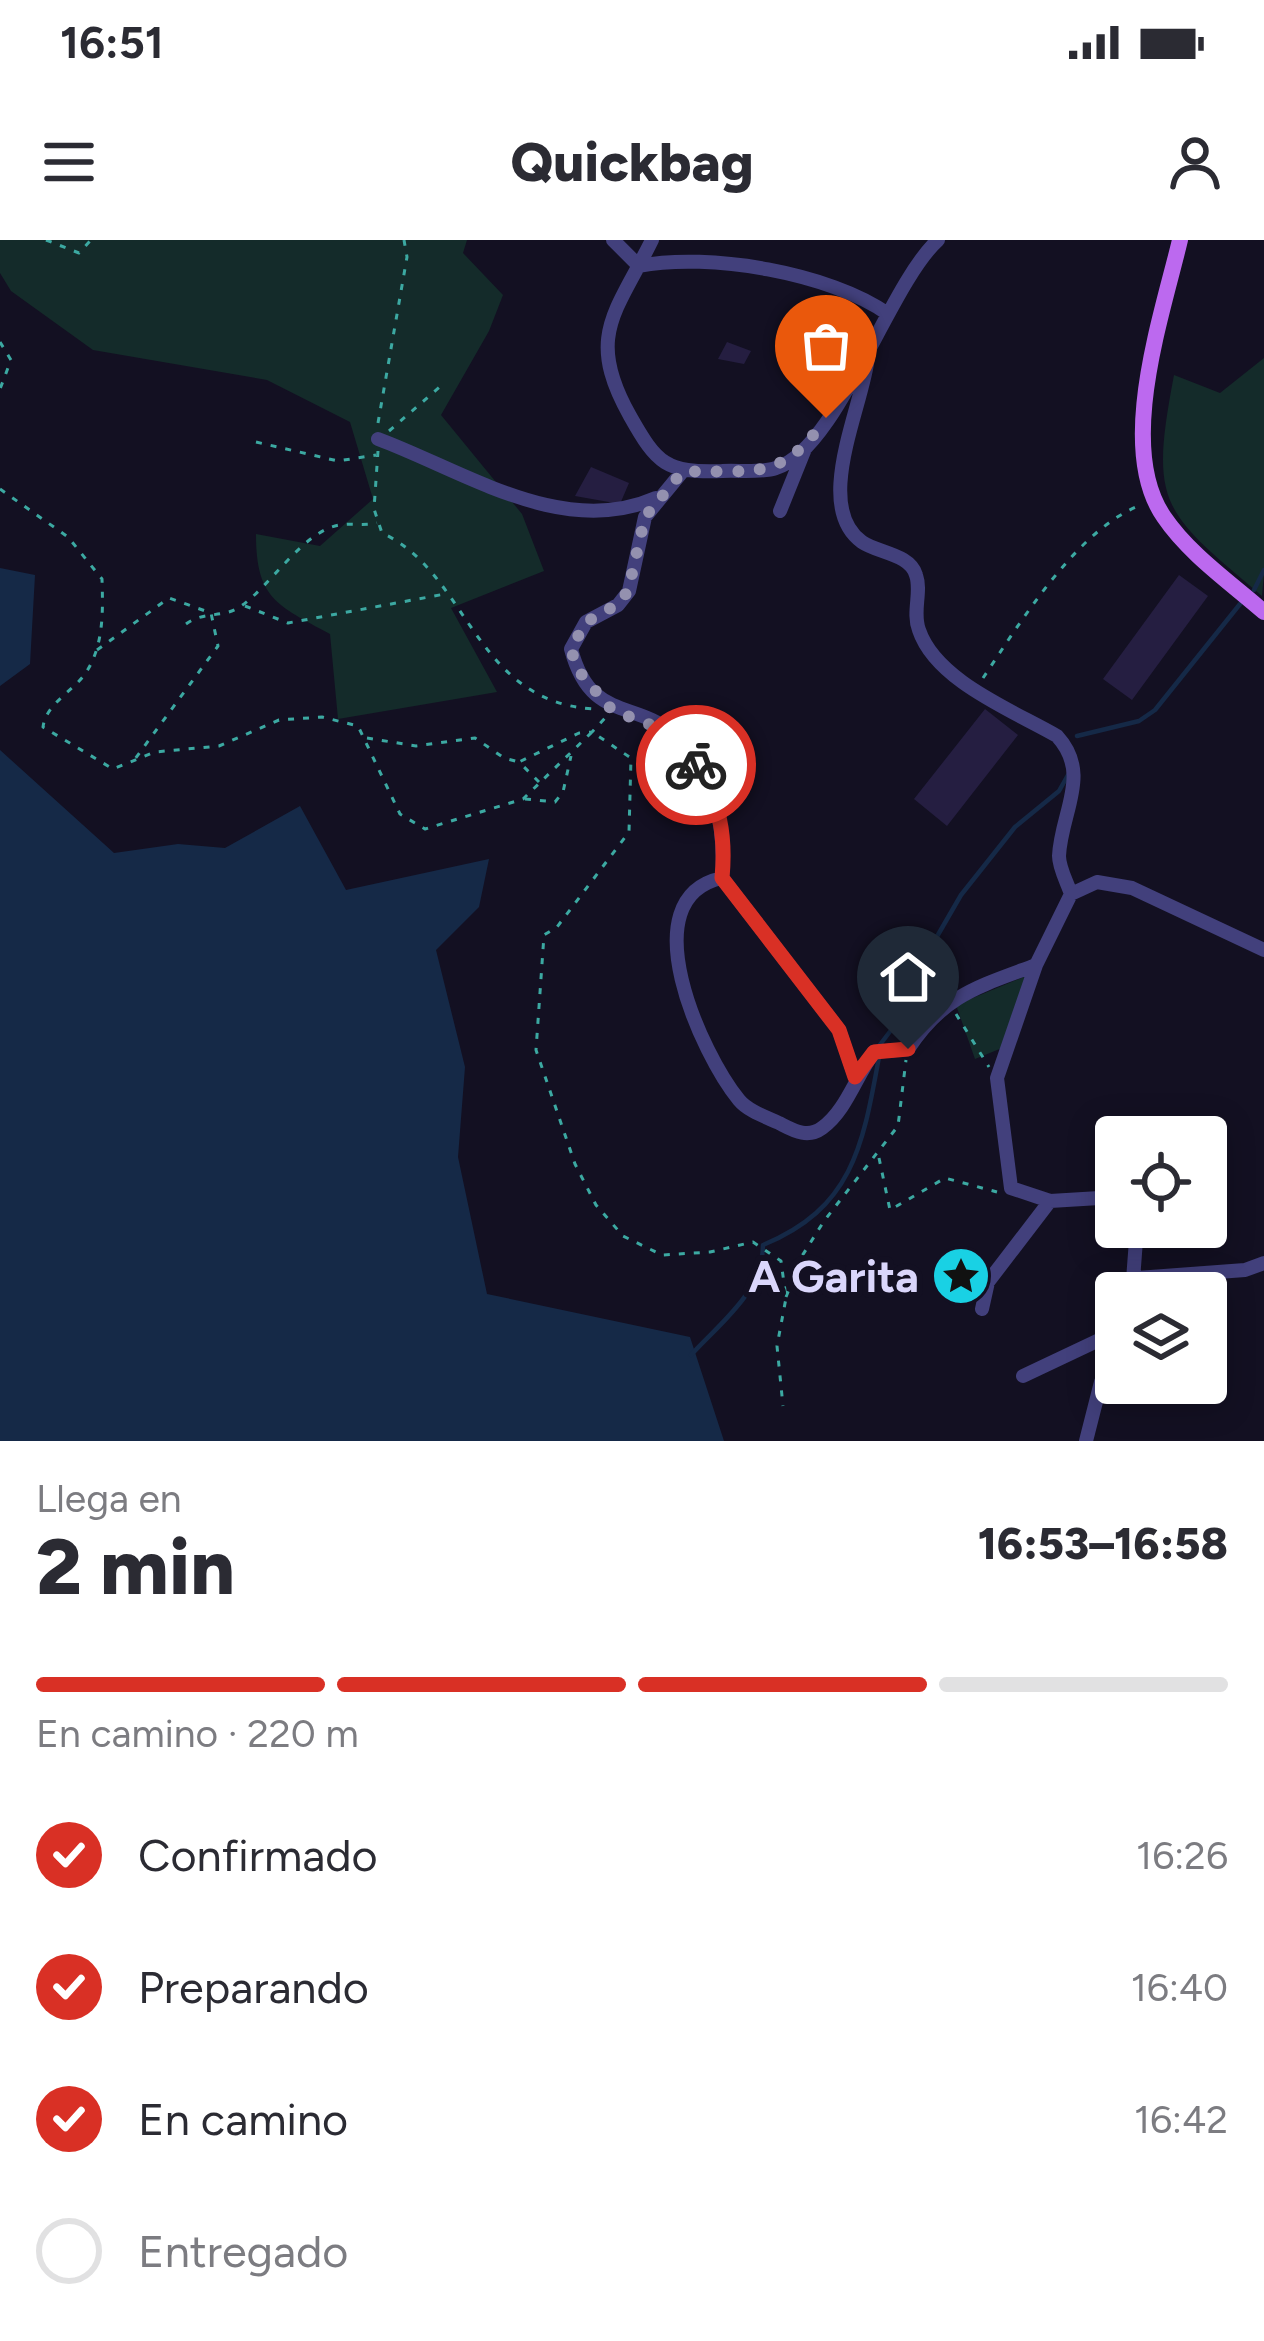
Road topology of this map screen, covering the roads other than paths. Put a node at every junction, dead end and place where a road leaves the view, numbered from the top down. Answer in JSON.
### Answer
{"nodes":[{"id":1,"x":614,"y":240,"type":"edge"},
{"id":2,"x":652,"y":240,"type":"edge"},
{"id":3,"x":1180,"y":240,"type":"edge"},
{"id":4,"x":931,"y":243,"type":"edge"},
{"id":5,"x":639,"y":266,"type":"junction"},
{"id":6,"x":889,"y":314,"type":"junction"},
{"id":7,"x":868,"y":357,"type":"junction"},
{"id":8,"x":378,"y":447,"type":"road end"},
{"id":9,"x":805,"y":449,"type":"junction"},
{"id":10,"x":682,"y":472,"type":"junction"},
{"id":11,"x":656,"y":498,"type":"junction"},
{"id":12,"x":780,"y":511,"type":"dead end"},
{"id":13,"x":1264,"y":612,"type":"edge"},
{"id":14,"x":722,"y":878,"type":"junction"},
{"id":15,"x":1071,"y":894,"type":"junction"},
{"id":16,"x":1264,"y":950,"type":"edge"},
{"id":17,"x":1036,"y":965,"type":"junction"},
{"id":18,"x":855,"y":1077,"type":"junction"},
{"id":19,"x":1095,"y":1198,"type":"edge"},
{"id":20,"x":1050,"y":1201,"type":"junction"},
{"id":21,"x":1264,"y":1262,"type":"edge"},
{"id":22,"x":1227,"y":1272,"type":"edge"},
{"id":23,"x":982,"y":1309,"type":"dead end"},
{"id":24,"x":1095,"y":1342,"type":"edge"},
{"id":25,"x":1023,"y":1376,"type":"dead end"},
{"id":26,"x":1095,"y":1404,"type":"edge"},
{"id":27,"x":1086,"y":1441,"type":"edge"}],
"edges":[{"from":1,"to":5,"type":"street"},
{"from":2,"to":5,"type":"street"},
{"from":3,"to":13,"type":"main road"},
{"from":4,"to":6,"type":"street"},
{"from":5,"to":6,"type":"street"},
{"from":5,"to":10,"type":"street"},
{"from":6,"to":7,"type":"street"},
{"from":7,"to":9,"type":"street"},
{"from":7,"to":15,"type":"street"},
{"from":8,"to":11,"type":"street"},
{"from":9,"to":10,"type":"street"},
{"from":9,"to":12,"type":"street"},
{"from":10,"to":11,"type":"street"},
{"from":11,"to":14,"type":"street"},
{"from":14,"to":18,"type":"street"},
{"from":14,"to":18,"type":"street"},
{"from":15,"to":16,"type":"street"},
{"from":15,"to":17,"type":"street"},
{"from":17,"to":18,"type":"street"},
{"from":17,"to":20,"type":"street"},
{"from":19,"to":20,"type":"street"},
{"from":20,"to":23,"type":"street"},
{"from":21,"to":22,"type":"street"},
{"from":24,"to":25,"type":"street"},
{"from":26,"to":27,"type":"street"}]}
